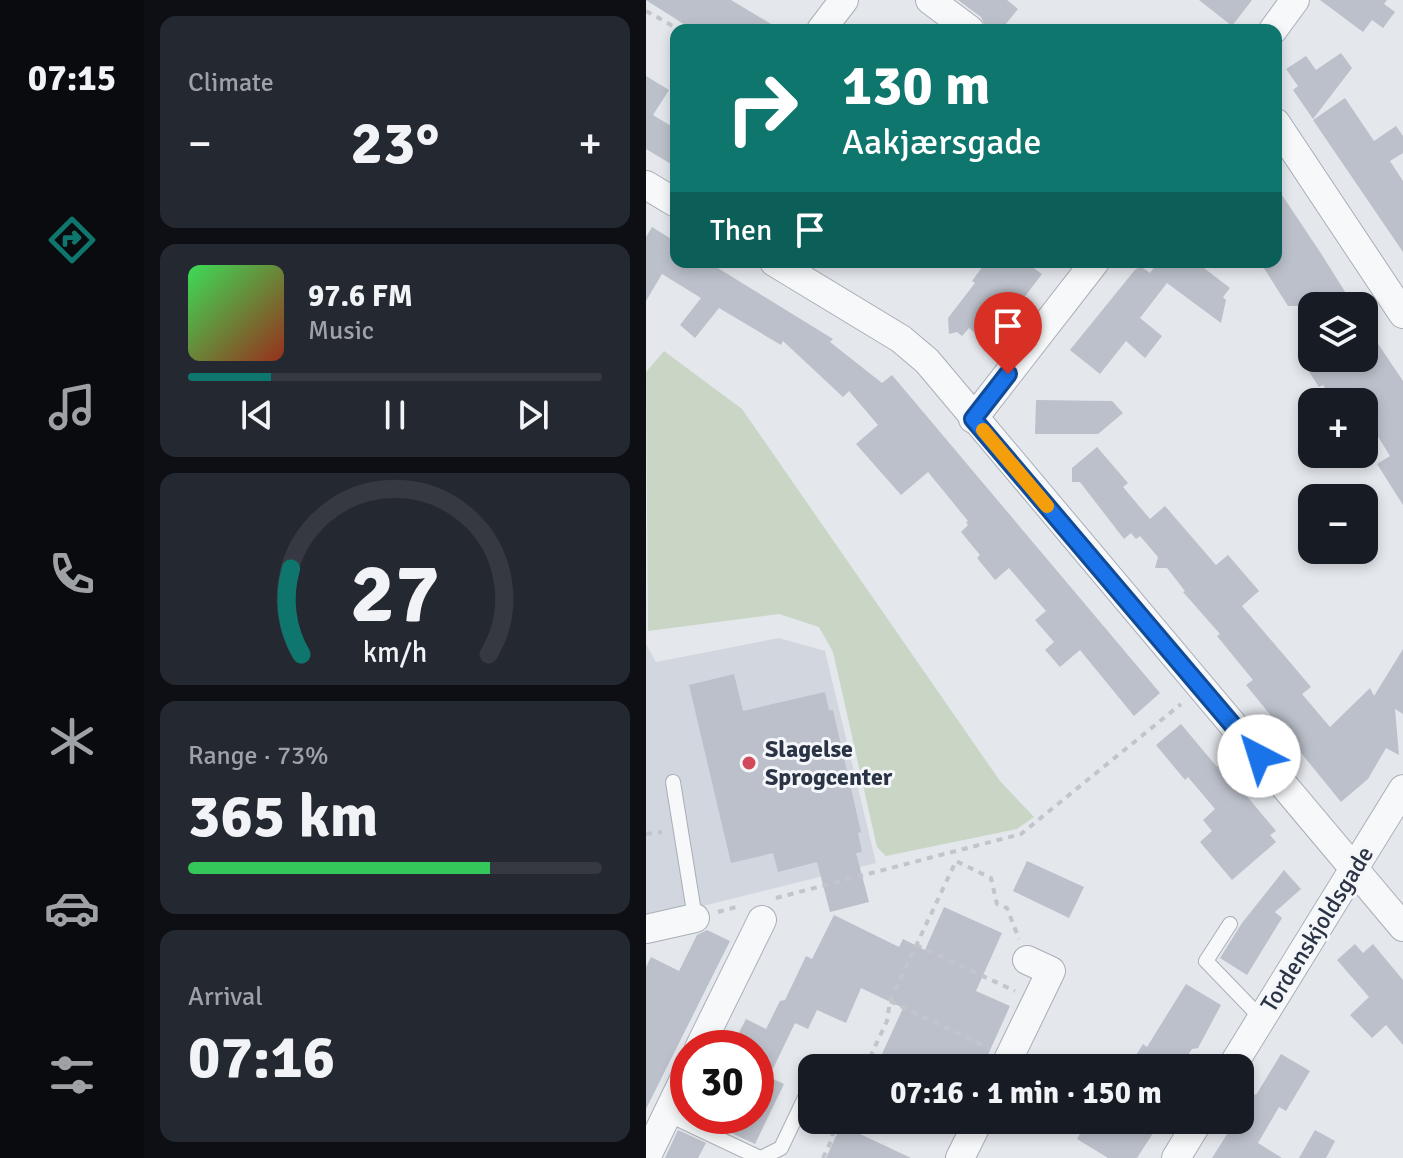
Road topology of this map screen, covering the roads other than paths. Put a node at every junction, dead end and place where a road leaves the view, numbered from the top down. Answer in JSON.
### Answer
{"nodes":[{"id":1,"x":930,"y":0,"type":"edge"},
{"id":2,"x":1295,"y":0,"type":"edge"},
{"id":3,"x":962,"y":24,"type":"edge"},
{"id":4,"x":1277,"y":24,"type":"edge"},
{"id":5,"x":1282,"y":132,"type":"edge"},
{"id":6,"x":646,"y":185,"type":"edge"},
{"id":7,"x":670,"y":199,"type":"edge"},
{"id":8,"x":784,"y":268,"type":"edge"},
{"id":9,"x":1090,"y":268,"type":"edge"},
{"id":10,"x":1403,"y":314,"type":"edge"},
{"id":11,"x":973,"y":419,"type":"junction"},
{"id":12,"x":673,"y":782,"type":"dead end"},
{"id":13,"x":1403,"y":789,"type":"edge"},
{"id":14,"x":1354,"y":869,"type":"junction"},
{"id":15,"x":758,"y":908,"type":"road end"},
{"id":16,"x":695,"y":918,"type":"joint"},
{"id":17,"x":1230,"y":924,"type":"dead end"},
{"id":18,"x":1403,"y":927,"type":"edge"},
{"id":19,"x":646,"y":929,"type":"edge"},
{"id":20,"x":1027,"y":960,"type":"road end"},
{"id":21,"x":1262,"y":1019,"type":"junction"},
{"id":22,"x":707,"y":1030,"type":"edge"},
{"id":23,"x":1011,"y":1054,"type":"edge"},
{"id":24,"x":1240,"y":1054,"type":"edge"},
{"id":25,"x":670,"y":1108,"type":"edge"},
{"id":26,"x":798,"y":1112,"type":"edge"},
{"id":27,"x":667,"y":1114,"type":"junction"},
{"id":28,"x":972,"y":1134,"type":"edge"},
{"id":29,"x":1191,"y":1134,"type":"edge"},
{"id":30,"x":646,"y":1158,"type":"edge"},
{"id":31,"x":760,"y":1158,"type":"edge"},
{"id":32,"x":960,"y":1158,"type":"edge"},
{"id":33,"x":1176,"y":1158,"type":"edge"}],
"edges":[{"from":1,"to":3,"type":"street"},
{"from":2,"to":4,"type":"street"},
{"from":5,"to":10,"type":"street"},
{"from":6,"to":7,"type":"street"},
{"from":8,"to":11,"type":"street"},
{"from":9,"to":11,"type":"street"},
{"from":11,"to":14,"type":"street"},
{"from":12,"to":16,"type":"lane"},
{"from":13,"to":14,"type":"street","name":"Tordenskjoldsgade"},
{"from":14,"to":18,"type":"street"},
{"from":14,"to":21,"type":"street","name":"Tordenskjoldsgade"},
{"from":15,"to":22,"type":"street"},
{"from":16,"to":19,"type":"street"},
{"from":17,"to":21,"type":"lane"},
{"from":20,"to":23,"type":"street"},
{"from":21,"to":24,"type":"street","name":"Tordenskjoldsgade"},
{"from":25,"to":27,"type":"street"},
{"from":26,"to":31,"type":"lane"},
{"from":27,"to":30,"type":"street"},
{"from":27,"to":31,"type":"lane"},
{"from":28,"to":32,"type":"street"},
{"from":29,"to":33,"type":"street"}]}
